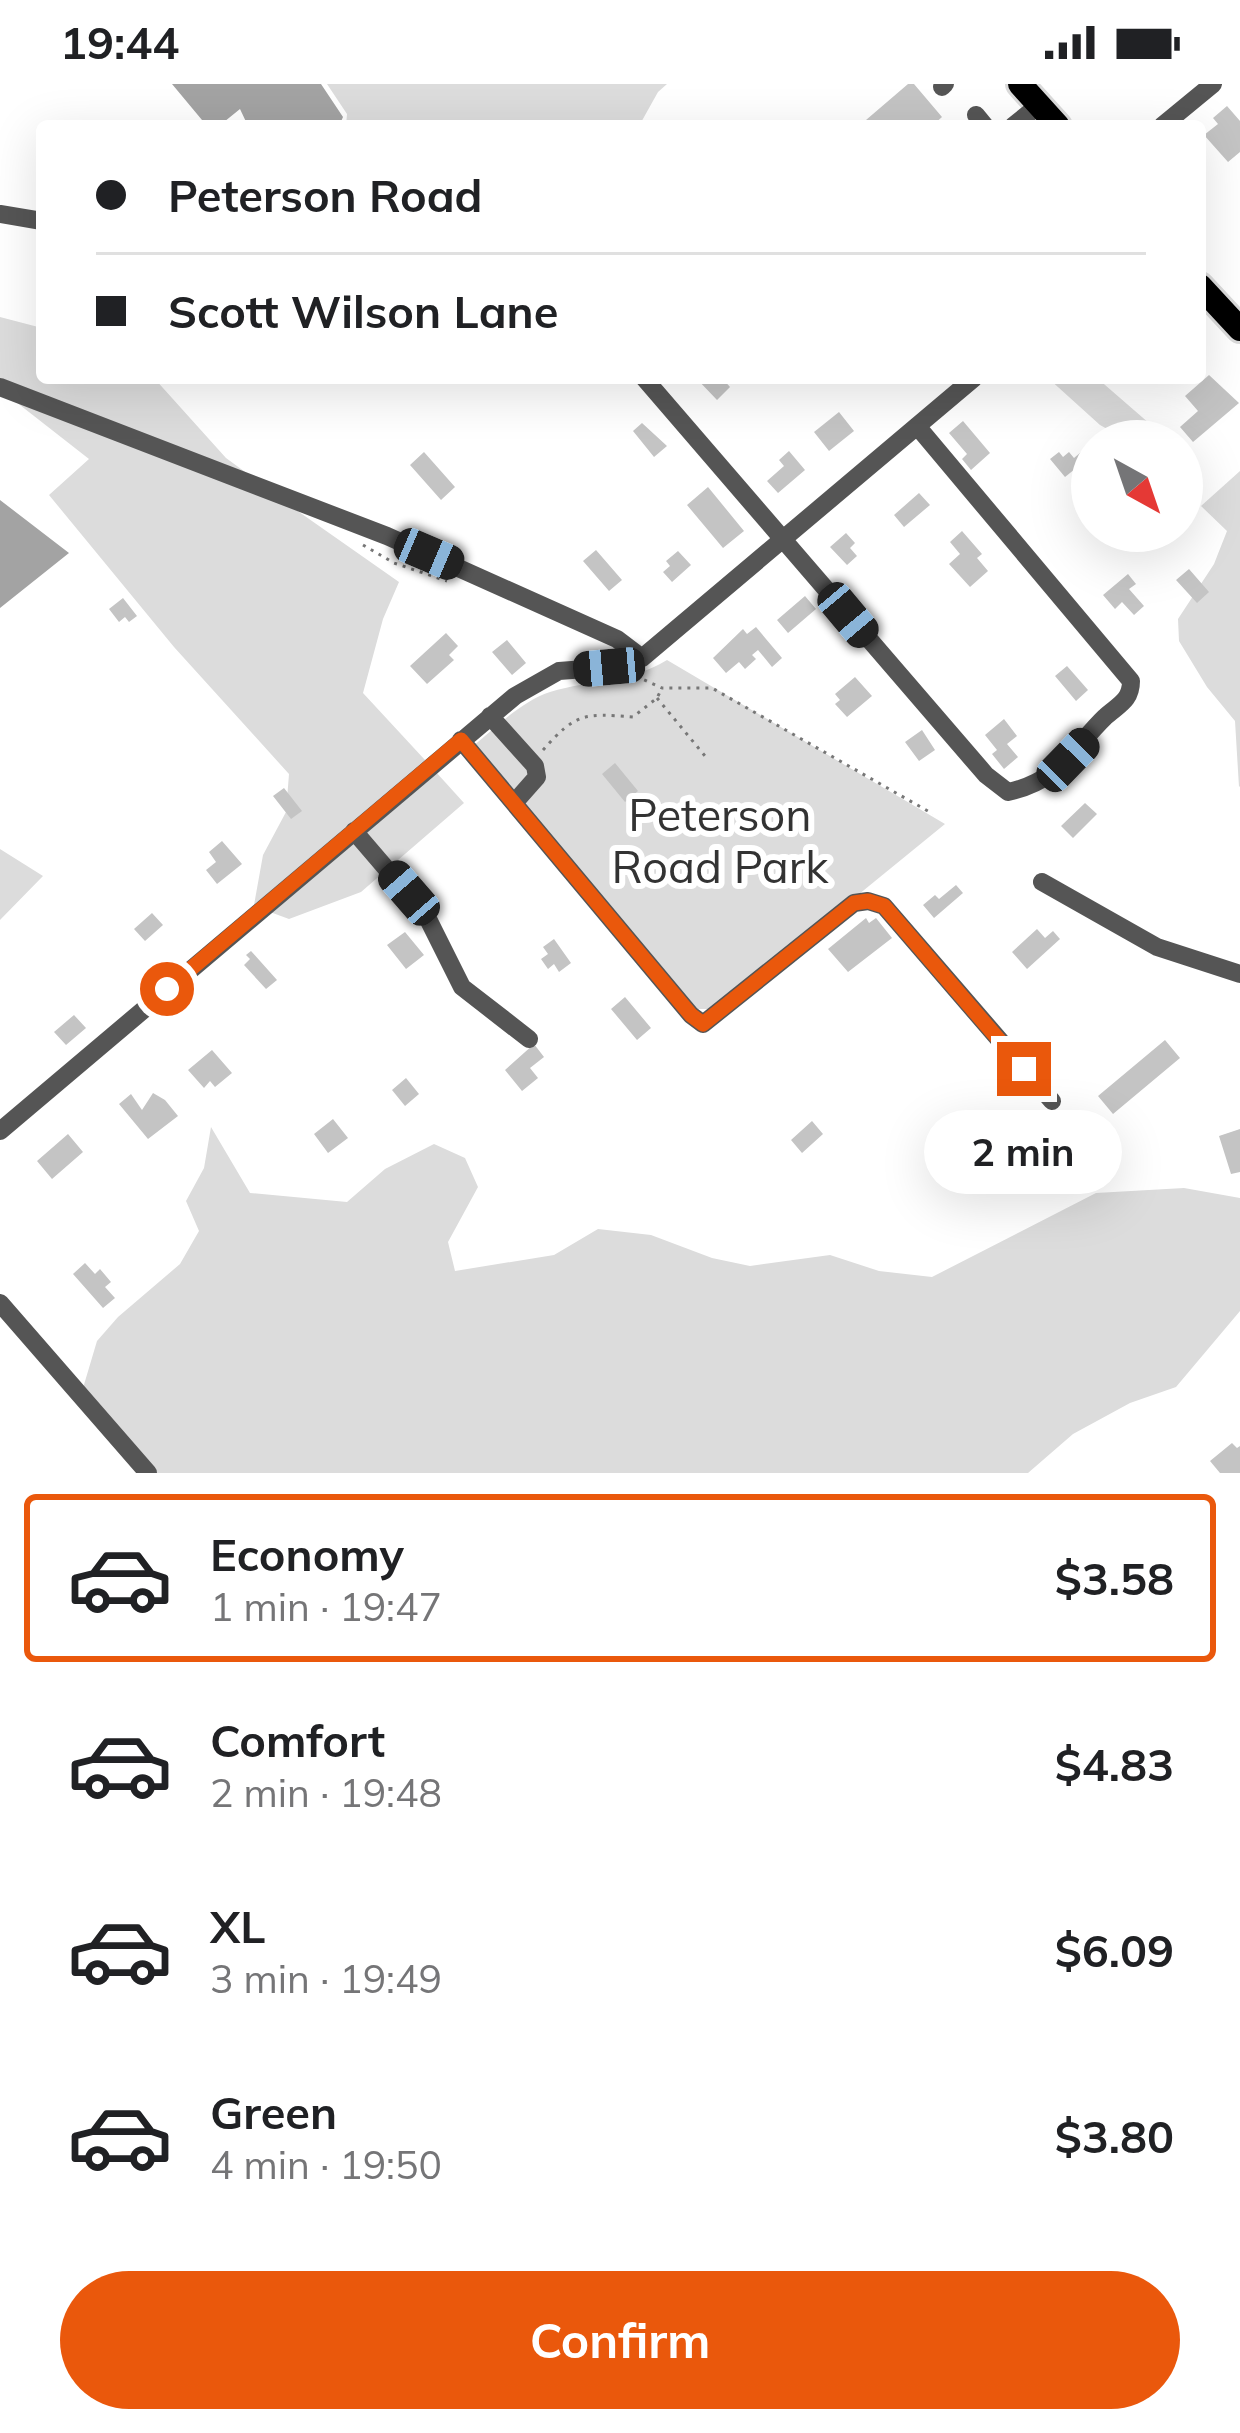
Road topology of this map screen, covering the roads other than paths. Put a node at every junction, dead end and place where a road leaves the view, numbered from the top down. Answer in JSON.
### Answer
{"nodes":[{"id":1,"x":1020,"y":84,"type":"edge"},
{"id":2,"x":1213,"y":84,"type":"edge"},
{"id":3,"x":1040,"y":106,"type":"junction"},
{"id":4,"x":1021,"y":120,"type":"edge"},
{"id":5,"x":1053,"y":120,"type":"edge"},
{"id":6,"x":1169,"y":120,"type":"edge"},
{"id":7,"x":0,"y":214,"type":"edge"},
{"id":8,"x":36,"y":220,"type":"edge"},
{"id":9,"x":1206,"y":292,"type":"edge"},
{"id":10,"x":1240,"y":329,"type":"edge"},
{"id":11,"x":649,"y":384,"type":"edge"},
{"id":12,"x":967,"y":384,"type":"edge"},
{"id":13,"x":0,"y":387,"type":"edge"},
{"id":14,"x":917,"y":426,"type":"junction"},
{"id":15,"x":784,"y":539,"type":"junction"},
{"id":16,"x":633,"y":662,"type":"junction"},
{"id":17,"x":490,"y":716,"type":"junction"},
{"id":18,"x":461,"y":740,"type":"junction"},
{"id":19,"x":514,"y":803,"type":"junction"},
{"id":20,"x":354,"y":831,"type":"junction"},
{"id":21,"x":1042,"y":882,"type":"dead end"},
{"id":22,"x":1240,"y":974,"type":"edge"},
{"id":23,"x":529,"y":1039,"type":"dead end"},
{"id":24,"x":1052,"y":1102,"type":"dead end"},
{"id":25,"x":0,"y":1132,"type":"edge"},
{"id":26,"x":0,"y":1303,"type":"edge"},
{"id":27,"x":148,"y":1473,"type":"edge"}],
"edges":[{"from":1,"to":3,"type":"main road"},
{"from":2,"to":6,"type":"street"},
{"from":3,"to":4,"type":"street"},
{"from":3,"to":5,"type":"main road"},
{"from":7,"to":8,"type":"street"},
{"from":9,"to":10,"type":"main road"},
{"from":11,"to":15,"type":"street"},
{"from":12,"to":14,"type":"street"},
{"from":13,"to":16,"type":"street"},
{"from":14,"to":15,"type":"street"},
{"from":14,"to":15,"type":"street"},
{"from":15,"to":16,"type":"street"},
{"from":16,"to":17,"type":"street"},
{"from":17,"to":18,"type":"street"},
{"from":17,"to":19,"type":"street"},
{"from":18,"to":19,"type":"street"},
{"from":18,"to":20,"type":"street"},
{"from":19,"to":24,"type":"street"},
{"from":20,"to":23,"type":"street"},
{"from":20,"to":25,"type":"street"},
{"from":21,"to":22,"type":"street"},
{"from":26,"to":27,"type":"street"}]}
